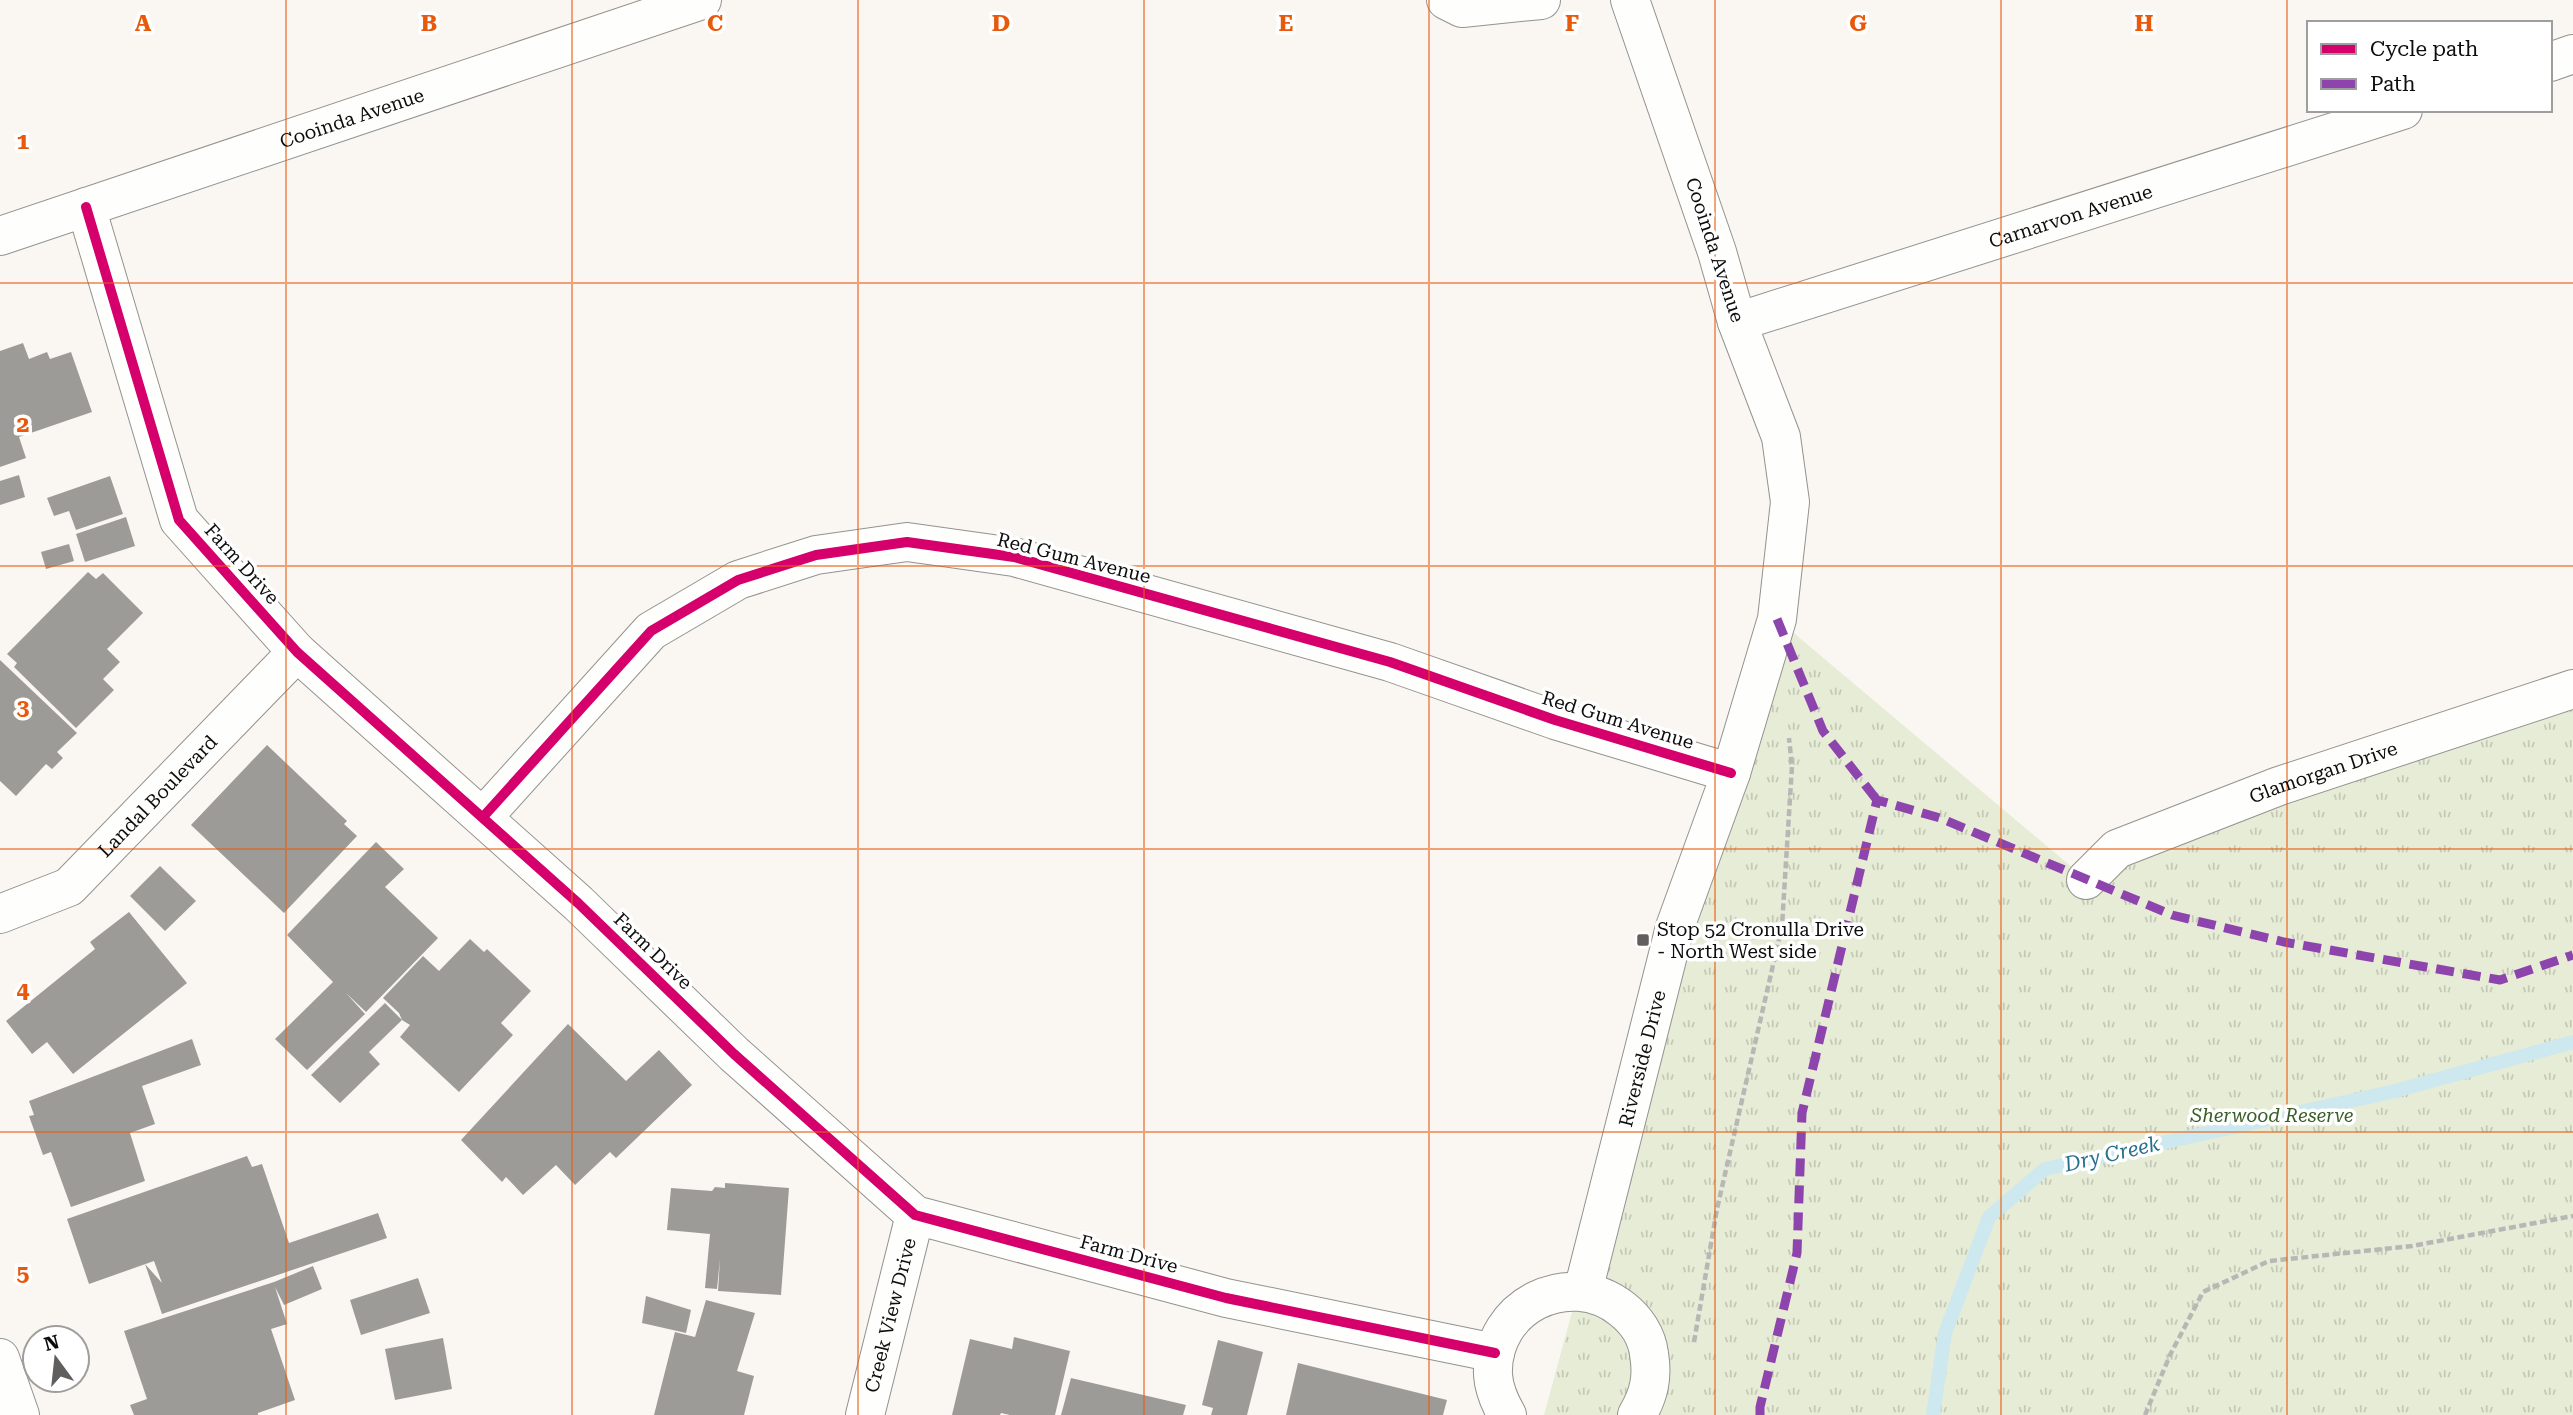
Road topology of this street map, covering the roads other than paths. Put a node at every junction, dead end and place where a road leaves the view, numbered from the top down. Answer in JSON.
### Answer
{"nodes":[{"id":1,"x":702,"y":0,"type":"edge"},
{"id":2,"x":1446,"y":0,"type":"edge"},
{"id":3,"x":1541,"y":0,"type":"edge"},
{"id":4,"x":1630,"y":0,"type":"edge"},
{"id":5,"x":2573,"y":54,"type":"edge"},
{"id":6,"x":2552,"y":61,"type":"edge"},
{"id":7,"x":2397,"y":112,"type":"edge"},
{"id":8,"x":86,"y":207,"type":"junction"},
{"id":9,"x":0,"y":236,"type":"edge"},
{"id":10,"x":1737,"y":322,"type":"junction"},
{"id":11,"x":1790,"y":502,"type":"joint"},
{"id":12,"x":297,"y":652,"type":"junction"},
{"id":13,"x":2573,"y":690,"type":"edge"},
{"id":14,"x":1731,"y":773,"type":"junction"},
{"id":15,"x":483,"y":817,"type":"junction"},
{"id":16,"x":2086,"y":880,"type":"dead end"},
{"id":17,"x":0,"y":914,"type":"edge"},
{"id":18,"x":915,"y":1215,"type":"junction"},
{"id":19,"x":1583,"y":1291,"type":"junction"},
{"id":20,"x":1495,"y":1353,"type":"junction"},
{"id":21,"x":0,"y":1358,"type":"edge"},
{"id":22,"x":20,"y":1415,"type":"edge"},
{"id":23,"x":864,"y":1415,"type":"edge"},
{"id":24,"x":1507,"y":1415,"type":"edge"},
{"id":25,"x":1636,"y":1415,"type":"edge"}],
"edges":[{"from":1,"to":8,"type":"street","name":"Cooinda Avenue"},
{"from":2,"to":3,"type":"street"},
{"from":4,"to":10,"type":"street","name":"Cooinda Avenue"},
{"from":5,"to":6,"type":"street"},
{"from":7,"to":10,"type":"street","name":"Carnarvon Avenue"},
{"from":8,"to":9,"type":"street","name":"Cooinda Avenue"},
{"from":8,"to":12,"type":"street","name":"Farm Drive"},
{"from":10,"to":11,"type":"street","name":"Cooinda Avenue"},
{"from":11,"to":14,"type":"street","name":"Riverside Drive"},
{"from":12,"to":15,"type":"street","name":"Farm Drive"},
{"from":12,"to":17,"type":"street","name":"Landal Boulevard"},
{"from":13,"to":16,"type":"street","name":"Glamorgan Drive"},
{"from":14,"to":15,"type":"street","name":"Red Gum Avenue"},
{"from":14,"to":19,"type":"street","name":"Riverside Drive"},
{"from":15,"to":18,"type":"street","name":"Farm Drive"},
{"from":18,"to":20,"type":"street","name":"Farm Drive"},
{"from":18,"to":23,"type":"street","name":"Creek View Drive"},
{"from":19,"to":20,"type":"street"},
{"from":19,"to":25,"type":"street"},
{"from":20,"to":24,"type":"street"},
{"from":21,"to":22,"type":"street"}]}
